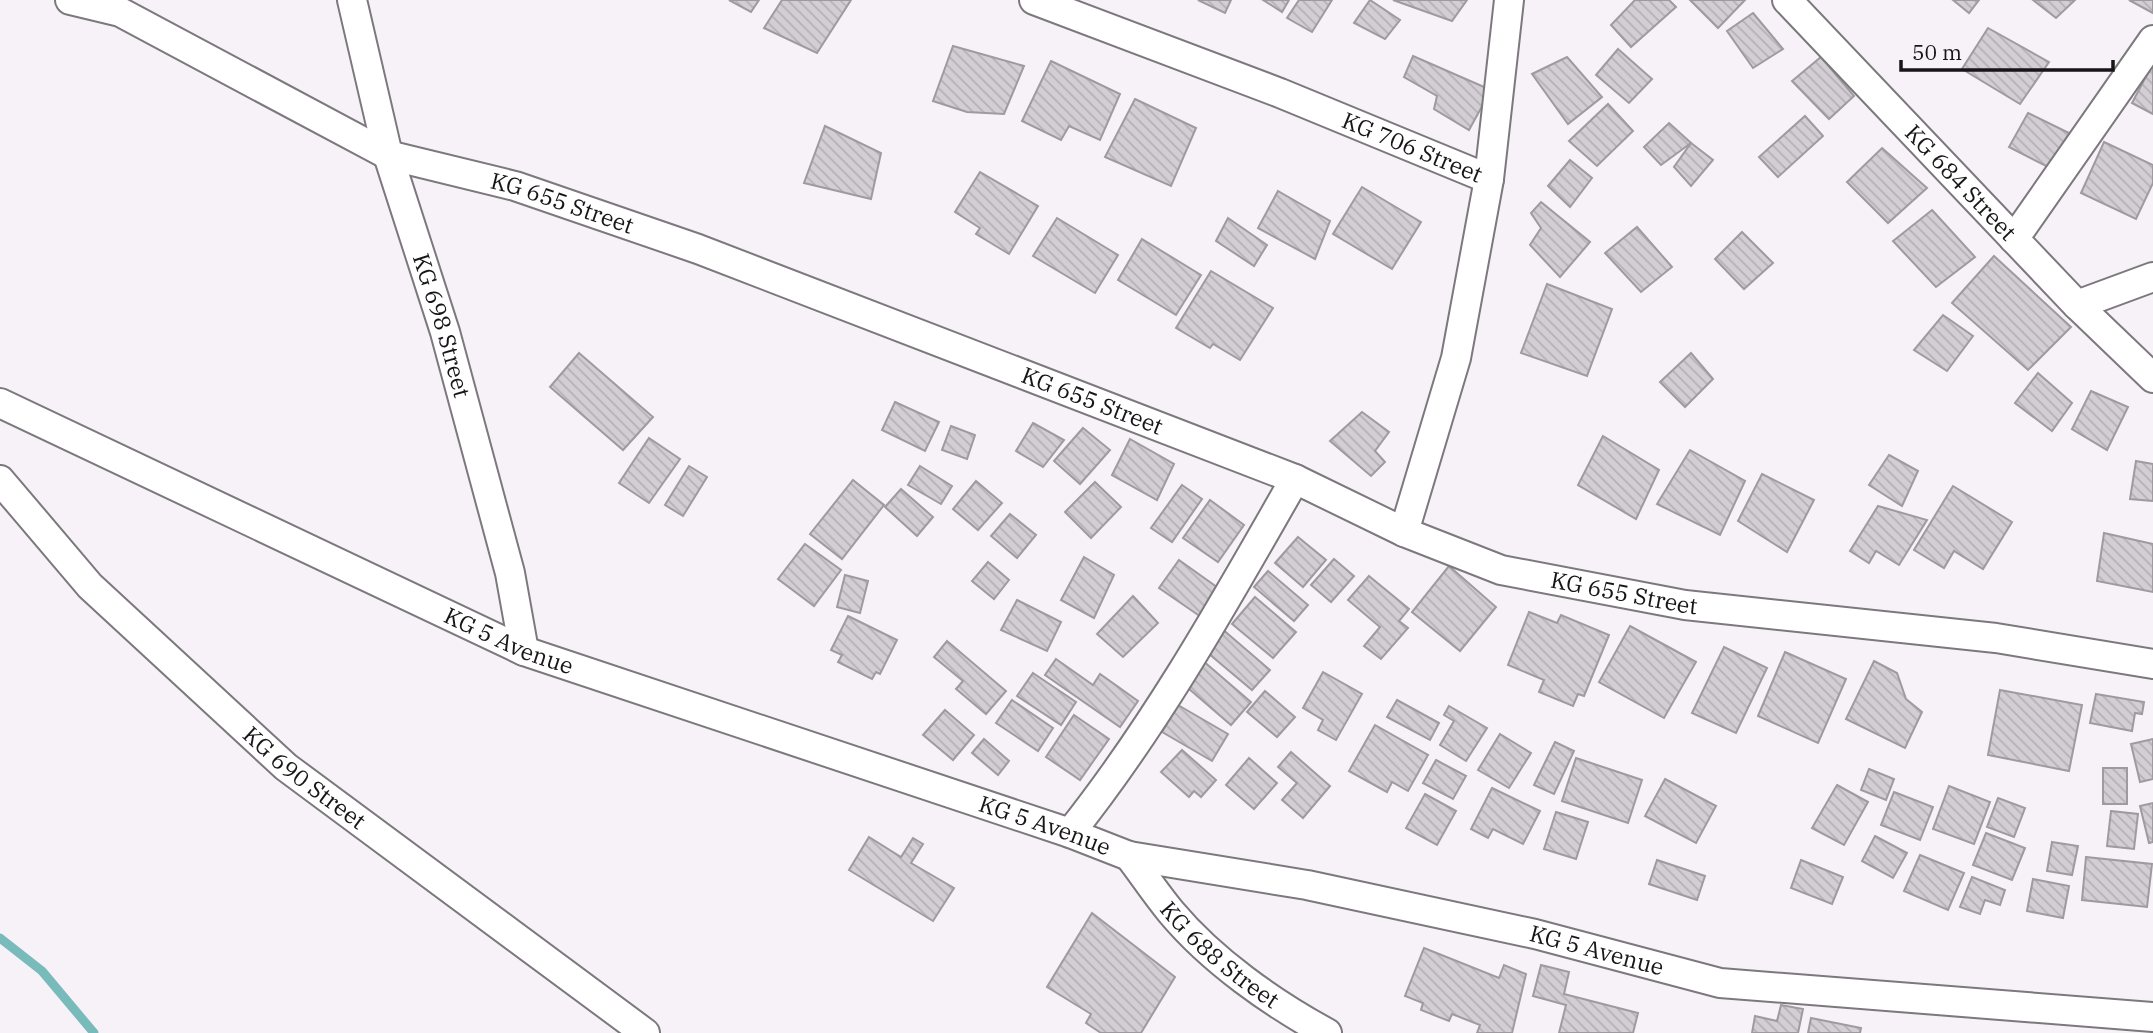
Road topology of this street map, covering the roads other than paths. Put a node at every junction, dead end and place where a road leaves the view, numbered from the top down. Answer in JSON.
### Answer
{"nodes":[{"id":1,"x":70,"y":0,"type":"edge"},
{"id":2,"x":352,"y":0,"type":"edge"},
{"id":3,"x":1034,"y":0,"type":"edge"},
{"id":4,"x":1509,"y":0,"type":"edge"},
{"id":5,"x":1787,"y":0,"type":"edge"},
{"id":6,"x":2153,"y":40,"type":"edge"},
{"id":7,"x":388,"y":155,"type":"junction"},
{"id":8,"x":1489,"y":179,"type":"junction"},
{"id":9,"x":2014,"y":239,"type":"junction"},
{"id":10,"x":2153,"y":277,"type":"edge"},
{"id":11,"x":2077,"y":305,"type":"junction"},
{"id":12,"x":2153,"y":377,"type":"edge"},
{"id":13,"x":0,"y":403,"type":"edge"},
{"id":14,"x":1295,"y":479,"type":"junction"},
{"id":15,"x":0,"y":480,"type":"edge"},
{"id":16,"x":1404,"y":532,"type":"junction"},
{"id":17,"x":523,"y":652,"type":"junction"},
{"id":18,"x":2153,"y":664,"type":"edge"},
{"id":19,"x":1070,"y":833,"type":"junction"},
{"id":20,"x":1129,"y":856,"type":"junction"},
{"id":21,"x":2153,"y":1017,"type":"edge"},
{"id":22,"x":645,"y":1033,"type":"edge"},
{"id":23,"x":1327,"y":1033,"type":"edge"}],
"edges":[{"from":1,"to":7,"type":"street","name":"KG 655 Street"},
{"from":2,"to":7,"type":"street","name":"KG 698 Street"},
{"from":3,"to":8,"type":"street","name":"KG 706 Street"},
{"from":4,"to":8,"type":"street"},
{"from":5,"to":9,"type":"street","name":"KG 684 Street"},
{"from":6,"to":9,"type":"street"},
{"from":7,"to":14,"type":"street","name":"KG 655 Street"},
{"from":7,"to":17,"type":"street","name":"KG 698 Street"},
{"from":8,"to":16,"type":"street","name":"KG 706 Street"},
{"from":9,"to":11,"type":"street","name":"KG 684 Street"},
{"from":10,"to":11,"type":"street"},
{"from":11,"to":12,"type":"street","name":"KG 684 Street"},
{"from":13,"to":17,"type":"street","name":"KG 5 Avenue"},
{"from":14,"to":16,"type":"street","name":"KG 655 Street"},
{"from":14,"to":19,"type":"street"},
{"from":15,"to":22,"type":"street","name":"KG 690 Street"},
{"from":16,"to":18,"type":"street","name":"KG 655 Street"},
{"from":17,"to":19,"type":"street","name":"KG 5 Avenue"},
{"from":19,"to":20,"type":"street","name":"KG 5 Avenue"},
{"from":20,"to":21,"type":"street","name":"KG 5 Avenue"},
{"from":20,"to":23,"type":"street","name":"KG 688 Street"}]}
